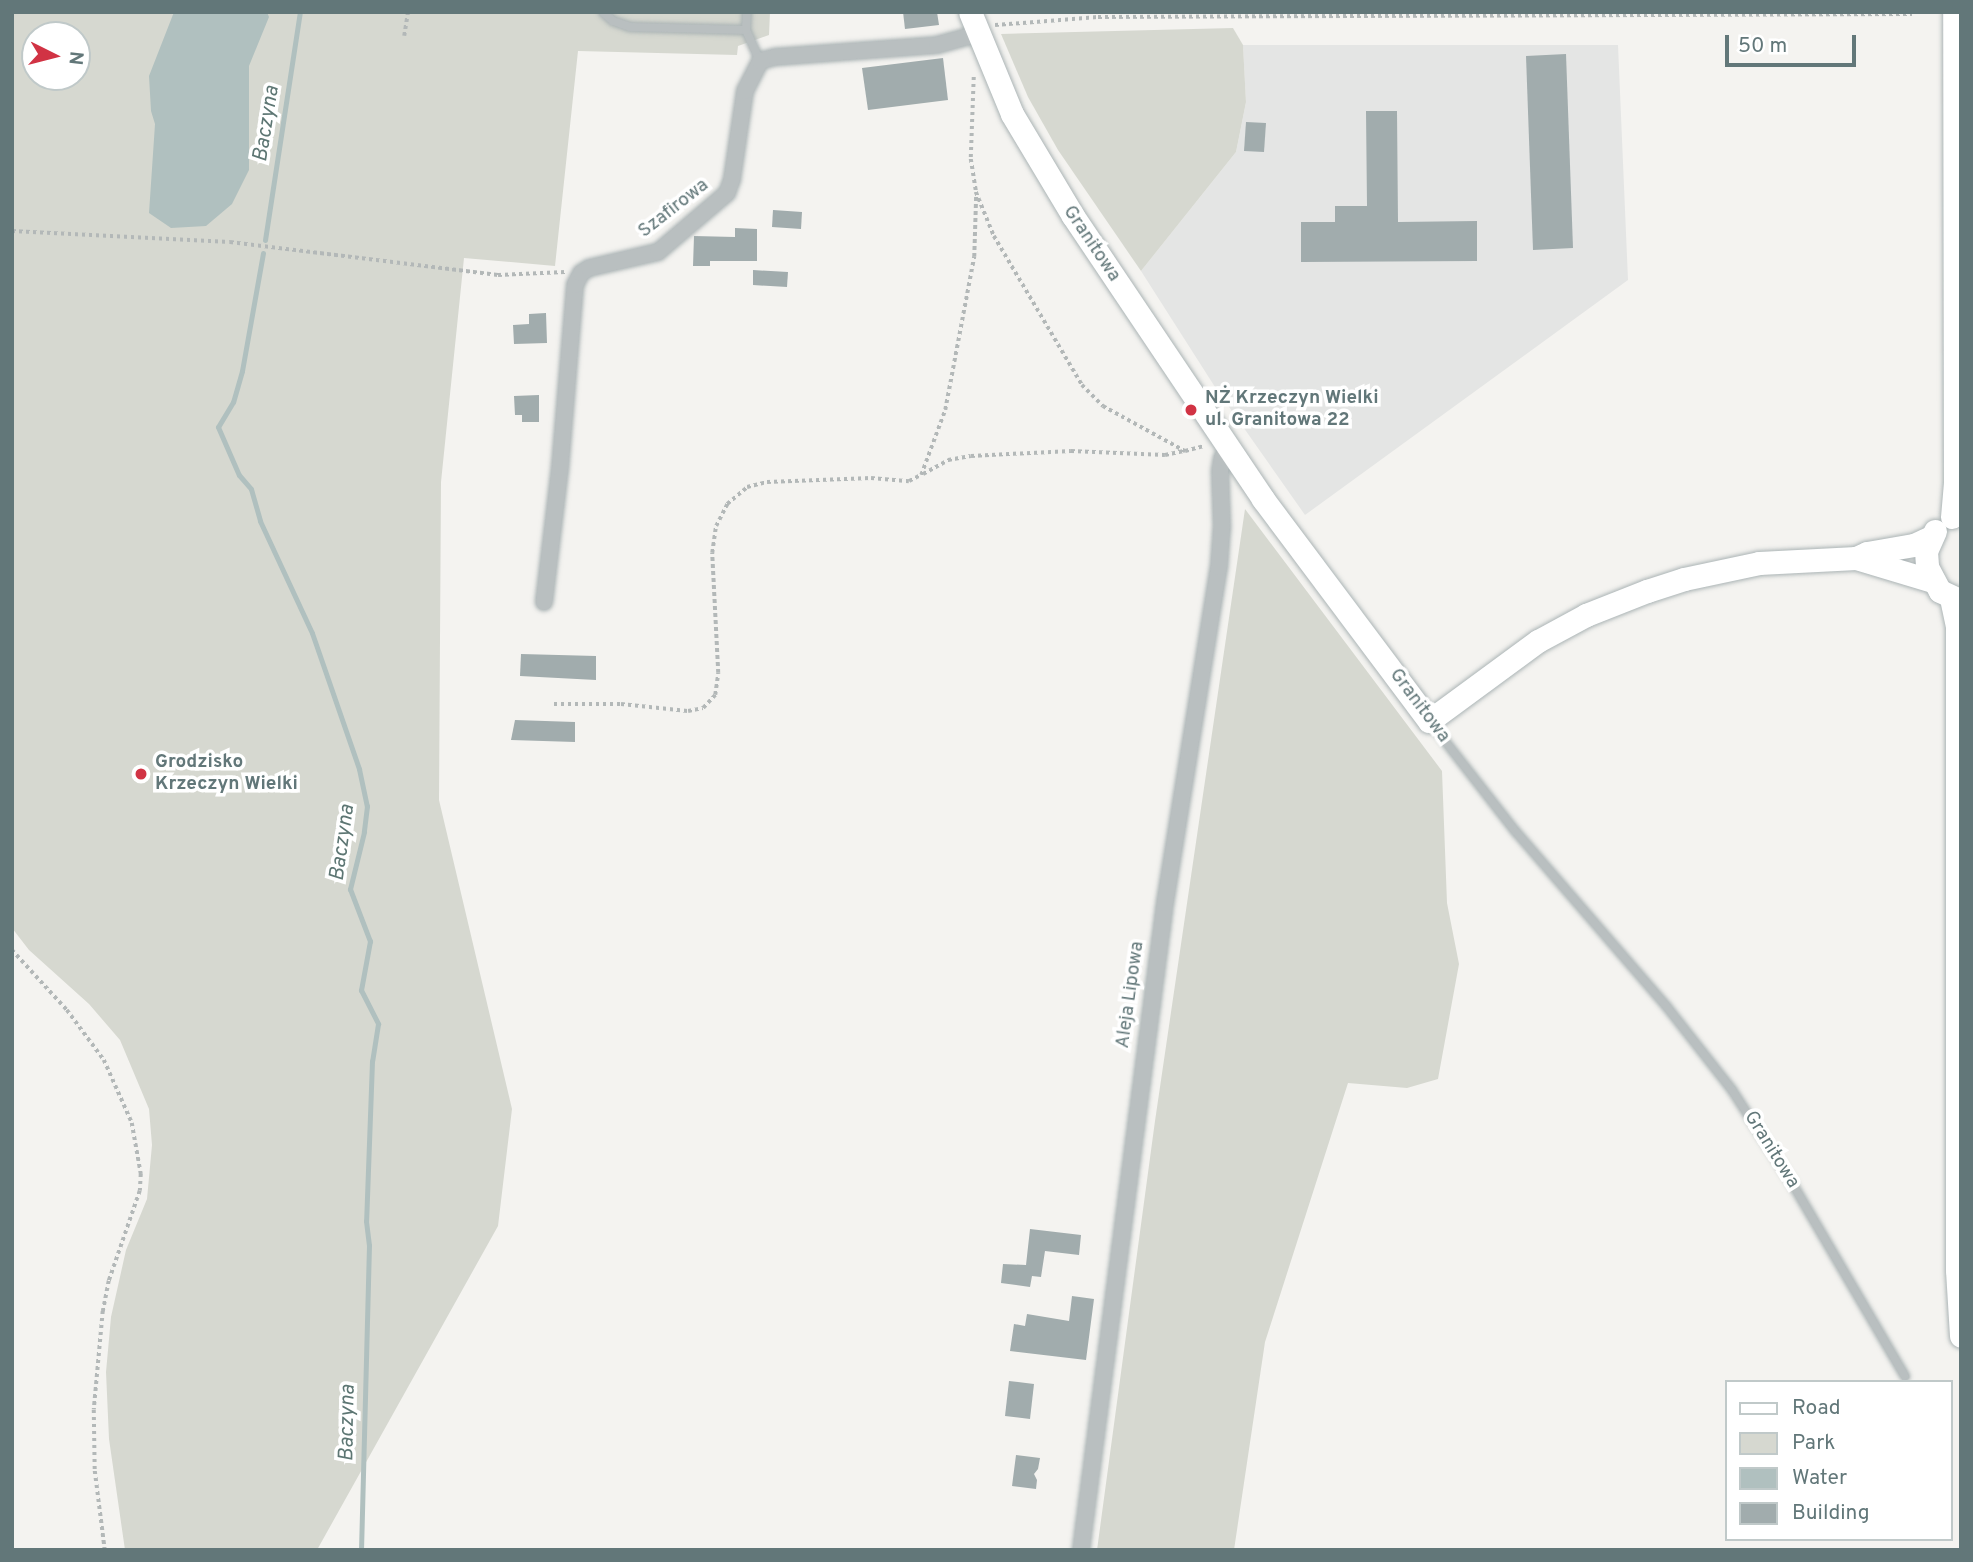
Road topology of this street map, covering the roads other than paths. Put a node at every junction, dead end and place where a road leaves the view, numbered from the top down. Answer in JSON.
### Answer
{"nodes":[{"id":1,"x":603,"y":12,"type":"edge"},
{"id":2,"x":747,"y":12,"type":"edge"},
{"id":3,"x":1954,"y":12,"type":"edge"},
{"id":4,"x":973,"y":23,"type":"edge"},
{"id":5,"x":746,"y":30,"type":"junction"},
{"id":6,"x":760,"y":61,"type":"junction"},
{"id":7,"x":1226,"y":446,"type":"junction"},
{"id":8,"x":1956,"y":516,"type":"edge"},
{"id":9,"x":1931,"y":537,"type":"junction"},
{"id":10,"x":1856,"y":558,"type":"junction"},
{"id":11,"x":1932,"y":581,"type":"junction"},
{"id":12,"x":1956,"y":599,"type":"edge"},
{"id":13,"x":544,"y":602,"type":"dead end"},
{"id":14,"x":1429,"y":720,"type":"junction"},
{"id":15,"x":1961,"y":1336,"type":"edge"},
{"id":16,"x":1905,"y":1376,"type":"dead end"},
{"id":17,"x":1081,"y":1550,"type":"edge"}],
"edges":[{"from":1,"to":5,"type":"lane"},
{"from":2,"to":5,"type":"lane"},
{"from":3,"to":8,"type":"street"},
{"from":4,"to":6,"type":"street"},
{"from":4,"to":7,"type":"street","name":"Granitowa"},
{"from":5,"to":6,"type":"lane"},
{"from":6,"to":13,"type":"street","name":"Szafirowa"},
{"from":7,"to":14,"type":"street","name":"Granitowa"},
{"from":7,"to":17,"type":"street","name":"Aleja Lipowa"},
{"from":8,"to":9,"type":"street"},
{"from":9,"to":10,"type":"street"},
{"from":9,"to":11,"type":"street"},
{"from":10,"to":11,"type":"street"},
{"from":10,"to":14,"type":"street"},
{"from":11,"to":12,"type":"street"},
{"from":12,"to":15,"type":"street"},
{"from":14,"to":16,"type":"lane","name":"Granitowa"}]}
